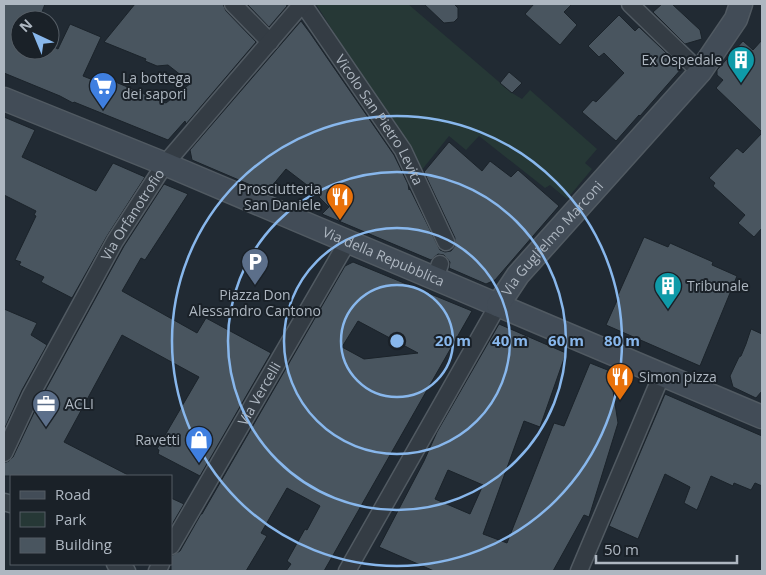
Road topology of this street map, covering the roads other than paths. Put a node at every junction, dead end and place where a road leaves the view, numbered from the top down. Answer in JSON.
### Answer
{"nodes":[{"id":1,"x":233,"y":4,"type":"edge"},
{"id":2,"x":303,"y":4,"type":"edge"},
{"id":3,"x":630,"y":4,"type":"edge"},
{"id":4,"x":741,"y":4,"type":"edge"},
{"id":5,"x":270,"y":42,"type":"junction"},
{"id":6,"x":700,"y":72,"type":"junction"},
{"id":7,"x":4,"y":98,"type":"edge"},
{"id":8,"x":165,"y":164,"type":"junction"},
{"id":9,"x":348,"y":241,"type":"junction"},
{"id":10,"x":446,"y":242,"type":"dead end"},
{"id":11,"x":498,"y":305,"type":"junction"},
{"id":12,"x":662,"y":374,"type":"junction"},
{"id":13,"x":762,"y":417,"type":"edge"},
{"id":14,"x":4,"y":453,"type":"edge"},
{"id":15,"x":172,"y":544,"type":"edge"},
{"id":16,"x":347,"y":571,"type":"edge"},
{"id":17,"x":579,"y":571,"type":"edge"}],
"edges":[{"from":1,"to":5,"type":"street"},
{"from":2,"to":5,"type":"street","name":"Via Orfanotrofio"},
{"from":2,"to":10,"type":"street","name":"Vicolo San Pietro Levita"},
{"from":3,"to":6,"type":"street"},
{"from":4,"to":6,"type":"street","name":"Via Guglielmo Marconi"},
{"from":5,"to":8,"type":"street","name":"Via Orfanotrofio"},
{"from":6,"to":11,"type":"street","name":"Via Guglielmo Marconi"},
{"from":7,"to":8,"type":"street","name":"Via della Repubblica"},
{"from":8,"to":9,"type":"street","name":"Via della Repubblica"},
{"from":8,"to":14,"type":"street","name":"Via Orfanotrofio"},
{"from":9,"to":11,"type":"street","name":"Via della Repubblica"},
{"from":9,"to":15,"type":"street","name":"Via Vercelli"},
{"from":11,"to":12,"type":"street","name":"Via della Repubblica"},
{"from":11,"to":16,"type":"street","name":"Via Guglielmo Marconi"},
{"from":12,"to":13,"type":"street","name":"Via della Repubblica"},
{"from":12,"to":17,"type":"street"}]}
